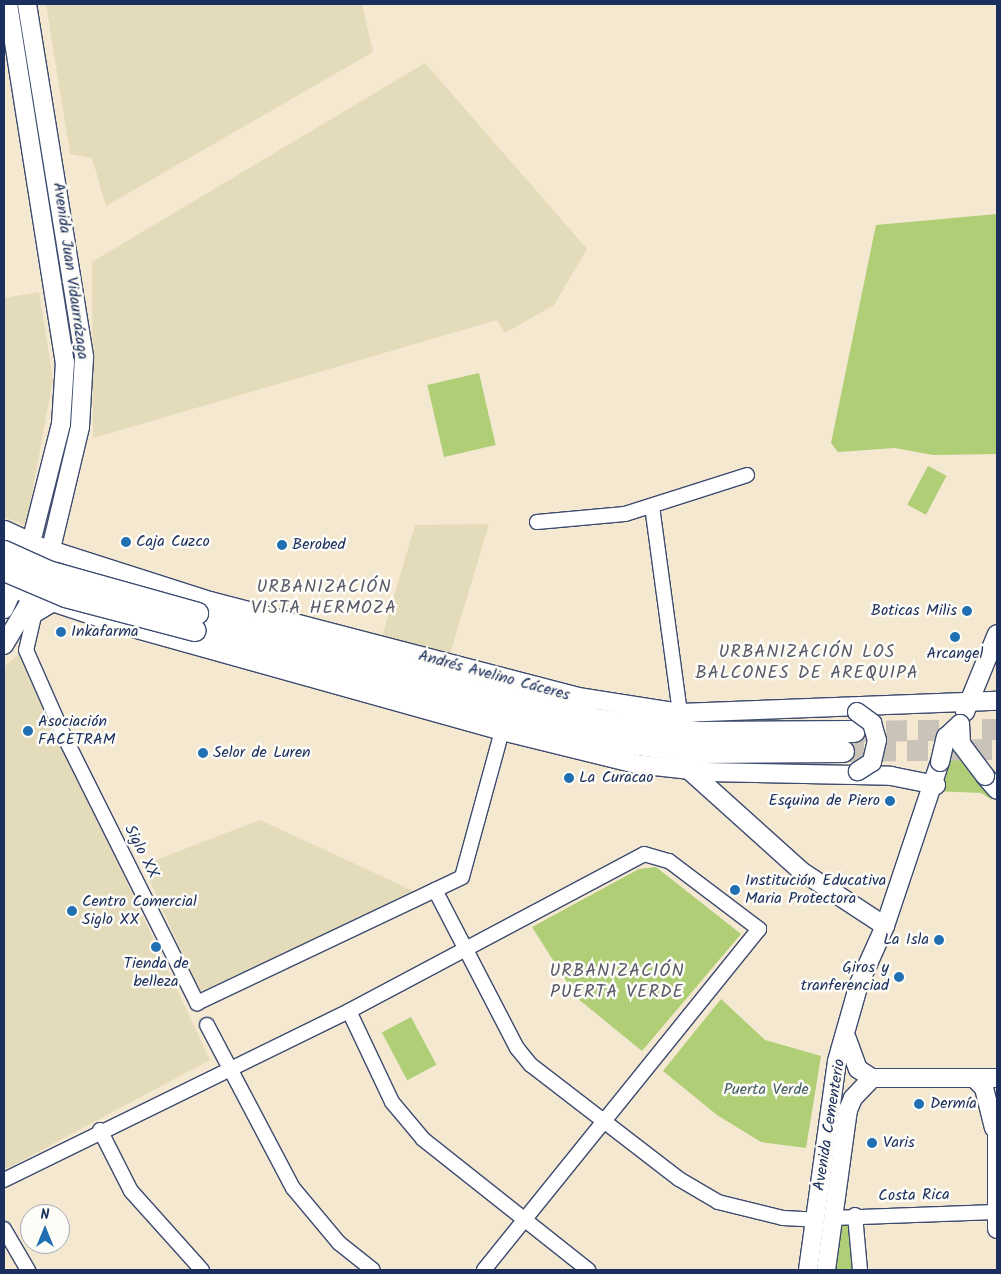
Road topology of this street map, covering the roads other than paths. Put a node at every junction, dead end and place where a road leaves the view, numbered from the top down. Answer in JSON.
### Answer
{"nodes":[{"id":1,"x":8,"y":4,"type":"edge"},
{"id":2,"x":27,"y":4,"type":"edge"},
{"id":3,"x":748,"y":475,"type":"dead end"},
{"id":4,"x":652,"y":506,"type":"junction"},
{"id":5,"x":537,"y":522,"type":"dead end"},
{"id":6,"x":4,"y":531,"type":"edge"},
{"id":7,"x":32,"y":544,"type":"junction"},
{"id":8,"x":4,"y":551,"type":"edge"},
{"id":9,"x":52,"y":552,"type":"junction"},
{"id":10,"x":4,"y":570,"type":"edge"},
{"id":11,"x":9,"y":587,"type":"edge"},
{"id":12,"x":33,"y":599,"type":"junction"},
{"id":13,"x":52,"y":605,"type":"junction"},
{"id":14,"x":4,"y":609,"type":"edge"},
{"id":15,"x":196,"y":622,"type":"junction"},
{"id":16,"x":16,"y":631,"type":"edge"},
{"id":17,"x":997,"y":634,"type":"edge"},
{"id":18,"x":4,"y":645,"type":"edge"},
{"id":19,"x":997,"y":701,"type":"edge"},
{"id":20,"x":680,"y":713,"type":"junction"},
{"id":21,"x":965,"y":713,"type":"junction"},
{"id":22,"x":852,"y":717,"type":"junction"},
{"id":23,"x":502,"y":732,"type":"junction"},
{"id":24,"x":843,"y":751,"type":"tunnel mouth"},
{"id":25,"x":689,"y":770,"type":"junction"},
{"id":26,"x":851,"y":773,"type":"junction"},
{"id":27,"x":936,"y":785,"type":"junction"},
{"id":28,"x":997,"y":790,"type":"edge"},
{"id":29,"x":435,"y":890,"type":"junction"},
{"id":30,"x":885,"y":926,"type":"junction"},
{"id":31,"x":466,"y":949,"type":"junction"},
{"id":32,"x":349,"y":1011,"type":"junction"},
{"id":33,"x":207,"y":1025,"type":"dead end"},
{"id":34,"x":847,"y":1039,"type":"junction"},
{"id":35,"x":230,"y":1068,"type":"junction"},
{"id":36,"x":872,"y":1078,"type":"junction"},
{"id":37,"x":997,"y":1078,"type":"edge"},
{"id":38,"x":975,"y":1079,"type":"junction"},
{"id":39,"x":603,"y":1121,"type":"junction"},
{"id":40,"x":996,"y":1128,"type":"edge"},
{"id":41,"x":100,"y":1130,"type":"junction"},
{"id":42,"x":4,"y":1180,"type":"edge"},
{"id":43,"x":856,"y":1215,"type":"junction"},
{"id":44,"x":825,"y":1219,"type":"junction"},
{"id":45,"x":521,"y":1220,"type":"junction"},
{"id":46,"x":997,"y":1220,"type":"edge"},
{"id":47,"x":4,"y":1229,"type":"edge"},
{"id":48,"x":28,"y":1270,"type":"edge"},
{"id":49,"x":202,"y":1270,"type":"edge"},
{"id":50,"x":373,"y":1270,"type":"edge"},
{"id":51,"x":484,"y":1270,"type":"edge"},
{"id":52,"x":588,"y":1270,"type":"edge"},
{"id":53,"x":808,"y":1270,"type":"edge"},
{"id":54,"x":826,"y":1270,"type":"edge"},
{"id":55,"x":860,"y":1270,"type":"edge"}],
"edges":[{"from":1,"to":7,"type":"main road","name":"Avenida Juan Vidaurrázaga"},
{"from":2,"to":9,"type":"main road","name":"Avenida Juan Vidaurrázaga"},
{"from":3,"to":4,"type":"street"},
{"from":4,"to":5,"type":"street"},
{"from":4,"to":20,"type":"street"},
{"from":6,"to":7,"type":"highway"},
{"from":7,"to":9,"type":"main road","name":"Andrés Avelino Cáceres"},
{"from":7,"to":11,"type":"main road","name":"Avenida Juan Vidaurrázaga"},
{"from":8,"to":15,"type":"highway","name":"Andrés Avelino Cáceres","bridge":true},
{"from":9,"to":12,"type":"main road","name":"Avenida Juan Vidaurrázaga"},
{"from":9,"to":20,"type":"main road","name":"Andrés Avelino Cáceres"},
{"from":10,"to":15,"type":"highway","name":"Andrés Avelino Cáceres","bridge":true},
{"from":11,"to":12,"type":"main road"},
{"from":11,"to":14,"type":"main road","name":"Avenida Juan Vidaurrázaga"},
{"from":12,"to":13,"type":"main road"},
{"from":12,"to":16,"type":"main road","name":"Avenida Juan Vidaurrázaga"},
{"from":13,"to":16,"type":"street"},
{"from":13,"to":23,"type":"main road"},
{"from":15,"to":22,"type":"highway","name":"Andrés Avelino Cáceres"},
{"from":15,"to":24,"type":"highway","name":"Andrés Avelino Cáceres"},
{"from":16,"to":18,"type":"main road","name":"Avenida Juan Vidaurrázaga"},
{"from":16,"to":29,"type":"street","name":"Siglo XX"},
{"from":17,"to":21,"type":"main road"},
{"from":19,"to":21,"type":"main road","name":"Andrés Avelino Cáceres"},
{"from":20,"to":22,"type":"main road","name":"Andrés Avelino Cáceres"},
{"from":21,"to":22,"type":"main road","name":"Andrés Avelino Cáceres"},
{"from":21,"to":27,"type":"main road","name":"Avenida Cementerio","bridge":true},
{"from":21,"to":28,"type":"main road","bridge":true},
{"from":22,"to":26,"type":"main road","bridge":true},
{"from":23,"to":25,"type":"main road"},
{"from":23,"to":29,"type":"street"},
{"from":25,"to":26,"type":"main road"},
{"from":25,"to":30,"type":"main road"},
{"from":26,"to":27,"type":"main road"},
{"from":27,"to":30,"type":"main road","name":"Avenida Cementerio"},
{"from":29,"to":31,"type":"street","name":"Costa Rica"},
{"from":30,"to":34,"type":"main road","name":"Avenida Cementerio"},
{"from":31,"to":32,"type":"street"},
{"from":31,"to":39,"type":"street","name":"Costa Rica"},
{"from":31,"to":39,"type":"street"},
{"from":32,"to":35,"type":"street"},
{"from":32,"to":45,"type":"street"},
{"from":33,"to":35,"type":"street"},
{"from":34,"to":36,"type":"main road"},
{"from":34,"to":44,"type":"main road","name":"Avenida Cementerio"},
{"from":35,"to":41,"type":"street"},
{"from":35,"to":50,"type":"street"},
{"from":36,"to":38,"type":"main road"},
{"from":36,"to":44,"type":"main road","name":"Avenida Cementerio"},
{"from":37,"to":38,"type":"main road"},
{"from":38,"to":40,"type":"main road"},
{"from":39,"to":44,"type":"street","name":"Costa Rica"},
{"from":39,"to":45,"type":"street"},
{"from":40,"to":46,"type":"main road"},
{"from":41,"to":42,"type":"street"},
{"from":41,"to":49,"type":"street"},
{"from":43,"to":44,"type":"street","name":"Costa Rica"},
{"from":43,"to":46,"type":"street","name":"Costa Rica"},
{"from":43,"to":55,"type":"street"},
{"from":44,"to":53,"type":"main road","name":"Avenida Cementerio"},
{"from":44,"to":54,"type":"main road","name":"Avenida Cementerio"},
{"from":45,"to":51,"type":"street"},
{"from":45,"to":52,"type":"street"},
{"from":47,"to":48,"type":"street"}]}
